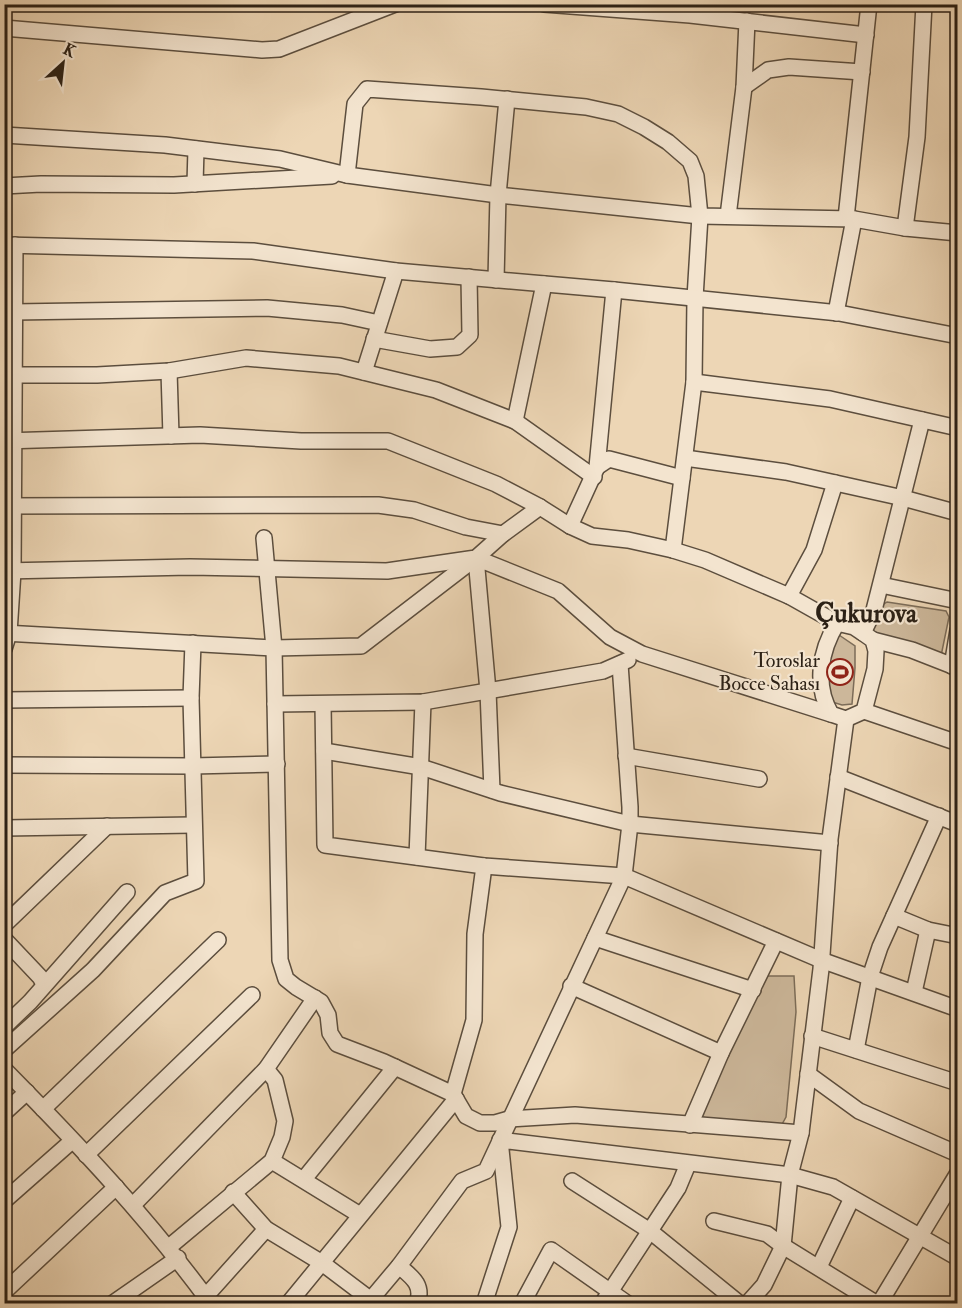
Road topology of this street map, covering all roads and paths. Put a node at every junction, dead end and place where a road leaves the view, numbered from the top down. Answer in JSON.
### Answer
{"nodes":[{"id":1,"x":395,"y":4,"type":"edge"},
{"id":2,"x":544,"y":4,"type":"edge"},
{"id":3,"x":870,"y":4,"type":"edge"},
{"id":4,"x":924,"y":4,"type":"edge"},
{"id":5,"x":747,"y":21,"type":"junction"},
{"id":6,"x":4,"y":28,"type":"edge"},
{"id":7,"x":866,"y":35,"type":"junction"},
{"id":8,"x":862,"y":72,"type":"junction"},
{"id":9,"x":744,"y":87,"type":"junction"},
{"id":10,"x":507,"y":99,"type":"junction"},
{"id":11,"x":4,"y":135,"type":"edge"},
{"id":12,"x":196,"y":149,"type":"junction"},
{"id":13,"x":347,"y":175,"type":"junction"},
{"id":14,"x":195,"y":184,"type":"junction"},
{"id":15,"x":4,"y":186,"type":"edge"},
{"id":16,"x":498,"y":195,"type":"junction"},
{"id":17,"x":700,"y":216,"type":"junction"},
{"id":18,"x":728,"y":216,"type":"junction"},
{"id":19,"x":850,"y":219,"type":"junction"},
{"id":20,"x":905,"y":228,"type":"junction"},
{"id":21,"x":957,"y":233,"type":"edge"},
{"id":22,"x":10,"y":245,"type":"edge"},
{"id":23,"x":396,"y":271,"type":"junction"},
{"id":24,"x":469,"y":277,"type":"junction"},
{"id":25,"x":496,"y":280,"type":"junction"},
{"id":26,"x":544,"y":284,"type":"junction"},
{"id":27,"x":614,"y":290,"type":"junction"},
{"id":28,"x":695,"y":298,"type":"junction"},
{"id":29,"x":11,"y":306,"type":"edge"},
{"id":30,"x":837,"y":313,"type":"junction"},
{"id":31,"x":379,"y":323,"type":"junction"},
{"id":32,"x":957,"y":336,"type":"edge"},
{"id":33,"x":374,"y":339,"type":"junction"},
{"id":34,"x":169,"y":370,"type":"junction"},
{"id":35,"x":364,"y":372,"type":"junction"},
{"id":36,"x":9,"y":375,"type":"edge"},
{"id":37,"x":694,"y":382,"type":"junction"},
{"id":38,"x":922,"y":420,"type":"junction"},
{"id":39,"x":515,"y":421,"type":"junction"},
{"id":40,"x":957,"y":428,"type":"edge"},
{"id":41,"x":171,"y":436,"type":"junction"},
{"id":42,"x":9,"y":441,"type":"edge"},
{"id":43,"x":685,"y":458,"type":"junction"},
{"id":44,"x":595,"y":472,"type":"junction"},
{"id":45,"x":682,"y":478,"type":"junction"},
{"id":46,"x":835,"y":483,"type":"junction"},
{"id":47,"x":903,"y":498,"type":"junction"},
{"id":48,"x":9,"y":506,"type":"edge"},
{"id":49,"x":540,"y":507,"type":"junction"},
{"id":50,"x":957,"y":513,"type":"edge"},
{"id":51,"x":570,"y":526,"type":"junction"},
{"id":52,"x":503,"y":534,"type":"junction"},
{"id":53,"x":264,"y":538,"type":"dead end"},
{"id":54,"x":673,"y":550,"type":"junction"},
{"id":55,"x":476,"y":558,"type":"junction"},
{"id":56,"x":266,"y":569,"type":"junction"},
{"id":57,"x":9,"y":571,"type":"edge"},
{"id":58,"x":881,"y":585,"type":"junction"},
{"id":59,"x":789,"y":596,"type":"junction"},
{"id":60,"x":957,"y":601,"type":"edge"},
{"id":61,"x":837,"y":623,"type":"junction"},
{"id":62,"x":957,"y":630,"type":"edge"},
{"id":63,"x":7,"y":633,"type":"edge"},
{"id":64,"x":868,"y":636,"type":"junction"},
{"id":65,"x":194,"y":643,"type":"junction"},
{"id":66,"x":274,"y":648,"type":"junction"},
{"id":67,"x":4,"y":649,"type":"edge"},
{"id":68,"x":642,"y":654,"type":"junction"},
{"id":69,"x":620,"y":664,"type":"junction"},
{"id":70,"x":955,"y":667,"type":"edge"},
{"id":71,"x":488,"y":691,"type":"junction"},
{"id":72,"x":191,"y":698,"type":"junction"},
{"id":73,"x":4,"y":700,"type":"edge"},
{"id":74,"x":423,"y":702,"type":"junction"},
{"id":75,"x":275,"y":704,"type":"junction"},
{"id":76,"x":323,"y":704,"type":"junction"},
{"id":77,"x":864,"y":711,"type":"junction"},
{"id":78,"x":831,"y":714,"type":"junction"},
{"id":79,"x":846,"y":719,"type":"junction"},
{"id":80,"x":957,"y":743,"type":"edge"},
{"id":81,"x":324,"y":751,"type":"junction"},
{"id":82,"x":626,"y":756,"type":"junction"},
{"id":83,"x":277,"y":764,"type":"junction"},
{"id":84,"x":4,"y":765,"type":"edge"},
{"id":85,"x":192,"y":766,"type":"junction"},
{"id":86,"x":421,"y":767,"type":"junction"},
{"id":87,"x":838,"y":777,"type":"junction"},
{"id":88,"x":759,"y":779,"type":"dead end"},
{"id":89,"x":492,"y":790,"type":"junction"},
{"id":90,"x":939,"y":816,"type":"junction"},
{"id":91,"x":630,"y":824,"type":"junction"},
{"id":92,"x":957,"y":824,"type":"edge"},
{"id":93,"x":194,"y":825,"type":"junction"},
{"id":94,"x":107,"y":826,"type":"junction"},
{"id":95,"x":4,"y":828,"type":"edge"},
{"id":96,"x":830,"y":843,"type":"junction"},
{"id":97,"x":417,"y":857,"type":"junction"},
{"id":98,"x":484,"y":866,"type":"junction"},
{"id":99,"x":624,"y":876,"type":"junction"},
{"id":100,"x":127,"y":892,"type":"dead end"},
{"id":101,"x":894,"y":916,"type":"junction"},
{"id":102,"x":4,"y":925,"type":"edge"},
{"id":103,"x":928,"y":930,"type":"junction"},
{"id":104,"x":957,"y":936,"type":"edge"},
{"id":105,"x":594,"y":938,"type":"junction"},
{"id":106,"x":4,"y":939,"type":"edge"},
{"id":107,"x":218,"y":940,"type":"dead end"},
{"id":108,"x":776,"y":941,"type":"junction"},
{"id":109,"x":821,"y":960,"type":"junction"},
{"id":110,"x":870,"y":977,"type":"junction"},
{"id":111,"x":44,"y":984,"type":"junction"},
{"id":112,"x":571,"y":986,"type":"junction"},
{"id":113,"x":753,"y":990,"type":"junction"},
{"id":114,"x":914,"y":992,"type":"junction"},
{"id":115,"x":252,"y":995,"type":"dead end"},
{"id":116,"x":315,"y":998,"type":"junction"},
{"id":117,"x":957,"y":1008,"type":"edge"},
{"id":118,"x":4,"y":1027,"type":"edge"},
{"id":119,"x":812,"y":1036,"type":"junction"},
{"id":120,"x":4,"y":1050,"type":"edge"},
{"id":121,"x":856,"y":1050,"type":"junction"},
{"id":122,"x":721,"y":1053,"type":"junction"},
{"id":123,"x":395,"y":1067,"type":"junction"},
{"id":124,"x":266,"y":1069,"type":"junction"},
{"id":125,"x":4,"y":1070,"type":"edge"},
{"id":126,"x":808,"y":1074,"type":"junction"},
{"id":127,"x":957,"y":1083,"type":"edge"},
{"id":128,"x":27,"y":1092,"type":"junction"},
{"id":129,"x":455,"y":1096,"type":"junction"},
{"id":130,"x":43,"y":1109,"type":"junction"},
{"id":131,"x":4,"y":1113,"type":"edge"},
{"id":132,"x":509,"y":1119,"type":"junction"},
{"id":133,"x":690,"y":1125,"type":"junction"},
{"id":134,"x":801,"y":1133,"type":"junction"},
{"id":135,"x":500,"y":1140,"type":"junction"},
{"id":136,"x":72,"y":1141,"type":"junction"},
{"id":137,"x":957,"y":1154,"type":"edge"},
{"id":138,"x":86,"y":1155,"type":"junction"},
{"id":139,"x":272,"y":1161,"type":"junction"},
{"id":140,"x":688,"y":1164,"type":"junction"},
{"id":141,"x":957,"y":1173,"type":"edge"},
{"id":142,"x":790,"y":1175,"type":"junction"},
{"id":143,"x":304,"y":1179,"type":"junction"},
{"id":144,"x":572,"y":1181,"type":"dead end"},
{"id":145,"x":116,"y":1188,"type":"junction"},
{"id":146,"x":233,"y":1192,"type":"junction"},
{"id":147,"x":852,"y":1198,"type":"junction"},
{"id":148,"x":4,"y":1201,"type":"edge"},
{"id":149,"x":133,"y":1205,"type":"junction"},
{"id":150,"x":360,"y":1215,"type":"junction"},
{"id":151,"x":714,"y":1221,"type":"dead end"},
{"id":152,"x":266,"y":1229,"type":"junction"},
{"id":153,"x":650,"y":1232,"type":"junction"},
{"id":154,"x":920,"y":1238,"type":"junction"},
{"id":155,"x":783,"y":1246,"type":"junction"},
{"id":156,"x":173,"y":1253,"type":"junction"},
{"id":157,"x":957,"y":1258,"type":"edge"},
{"id":158,"x":322,"y":1263,"type":"junction"},
{"id":159,"x":399,"y":1266,"type":"junction"},
{"id":160,"x":819,"y":1267,"type":"junction"},
{"id":161,"x":610,"y":1290,"type":"junction"},
{"id":162,"x":4,"y":1292,"type":"edge"},
{"id":163,"x":208,"y":1300,"type":"edge"},
{"id":164,"x":369,"y":1302,"type":"edge"},
{"id":165,"x":112,"y":1304,"type":"edge"},
{"id":166,"x":288,"y":1304,"type":"edge"},
{"id":167,"x":417,"y":1304,"type":"edge"},
{"id":168,"x":484,"y":1304,"type":"edge"},
{"id":169,"x":522,"y":1304,"type":"edge"},
{"id":170,"x":602,"y":1304,"type":"edge"},
{"id":171,"x":628,"y":1304,"type":"edge"},
{"id":172,"x":740,"y":1304,"type":"edge"},
{"id":173,"x":747,"y":1304,"type":"edge"},
{"id":174,"x":878,"y":1304,"type":"edge"}],
"edges":[{"from":1,"to":6,"type":"street"},
{"from":2,"to":5,"type":"street"},
{"from":3,"to":7,"type":"street"},
{"from":4,"to":20,"type":"street"},
{"from":5,"to":7,"type":"street"},
{"from":5,"to":9,"type":"street"},
{"from":7,"to":8,"type":"street"},
{"from":8,"to":9,"type":"street"},
{"from":8,"to":19,"type":"street"},
{"from":9,"to":18,"type":"street"},
{"from":10,"to":13,"type":"street"},
{"from":10,"to":16,"type":"street"},
{"from":10,"to":17,"type":"street"},
{"from":11,"to":12,"type":"street"},
{"from":12,"to":13,"type":"street"},
{"from":12,"to":14,"type":"street"},
{"from":13,"to":14,"type":"street"},
{"from":13,"to":16,"type":"street"},
{"from":14,"to":15,"type":"street"},
{"from":16,"to":17,"type":"street"},
{"from":16,"to":25,"type":"street"},
{"from":17,"to":18,"type":"street"},
{"from":17,"to":28,"type":"street"},
{"from":18,"to":19,"type":"street"},
{"from":19,"to":20,"type":"street"},
{"from":19,"to":30,"type":"street"},
{"from":20,"to":21,"type":"street"},
{"from":22,"to":23,"type":"street"},
{"from":22,"to":29,"type":"street"},
{"from":23,"to":24,"type":"street"},
{"from":23,"to":31,"type":"street"},
{"from":24,"to":25,"type":"street"},
{"from":24,"to":33,"type":"street"},
{"from":25,"to":26,"type":"street"},
{"from":26,"to":27,"type":"street"},
{"from":26,"to":39,"type":"street"},
{"from":27,"to":28,"type":"street"},
{"from":27,"to":44,"type":"street"},
{"from":28,"to":30,"type":"street"},
{"from":28,"to":37,"type":"street"},
{"from":29,"to":31,"type":"street"},
{"from":29,"to":36,"type":"street"},
{"from":30,"to":32,"type":"street"},
{"from":31,"to":33,"type":"street"},
{"from":33,"to":35,"type":"street"},
{"from":34,"to":35,"type":"street"},
{"from":34,"to":36,"type":"street"},
{"from":34,"to":41,"type":"street"},
{"from":35,"to":39,"type":"street"},
{"from":36,"to":42,"type":"street"},
{"from":37,"to":38,"type":"street"},
{"from":37,"to":43,"type":"street"},
{"from":38,"to":40,"type":"street"},
{"from":38,"to":47,"type":"street"},
{"from":39,"to":44,"type":"street"},
{"from":41,"to":42,"type":"street"},
{"from":41,"to":49,"type":"street"},
{"from":42,"to":48,"type":"street"},
{"from":43,"to":45,"type":"street"},
{"from":43,"to":46,"type":"street"},
{"from":44,"to":45,"type":"street"},
{"from":44,"to":51,"type":"street"},
{"from":45,"to":54,"type":"street"},
{"from":46,"to":47,"type":"street"},
{"from":46,"to":59,"type":"street"},
{"from":47,"to":50,"type":"street"},
{"from":47,"to":58,"type":"street"},
{"from":48,"to":52,"type":"street"},
{"from":48,"to":57,"type":"street"},
{"from":49,"to":51,"type":"street"},
{"from":49,"to":52,"type":"street"},
{"from":51,"to":54,"type":"street"},
{"from":52,"to":55,"type":"street"},
{"from":53,"to":56,"type":"street"},
{"from":54,"to":59,"type":"street"},
{"from":55,"to":56,"type":"street"},
{"from":55,"to":66,"type":"street"},
{"from":55,"to":68,"type":"street"},
{"from":55,"to":71,"type":"street"},
{"from":56,"to":57,"type":"street"},
{"from":56,"to":66,"type":"street"},
{"from":57,"to":63,"type":"street"},
{"from":58,"to":60,"type":"street"},
{"from":58,"to":64,"type":"street"},
{"from":59,"to":61,"type":"street"},
{"from":61,"to":64,"type":"street"},
{"from":61,"to":78,"type":"street"},
{"from":62,"to":70,"type":"street"},
{"from":63,"to":65,"type":"street"},
{"from":63,"to":67,"type":"street"},
{"from":64,"to":70,"type":"street"},
{"from":64,"to":77,"type":"street"},
{"from":65,"to":66,"type":"street"},
{"from":65,"to":72,"type":"street"},
{"from":66,"to":75,"type":"street"},
{"from":68,"to":69,"type":"street"},
{"from":68,"to":78,"type":"street"},
{"from":69,"to":71,"type":"street"},
{"from":69,"to":82,"type":"street"},
{"from":71,"to":74,"type":"street"},
{"from":71,"to":89,"type":"street"},
{"from":72,"to":73,"type":"street"},
{"from":72,"to":85,"type":"street"},
{"from":74,"to":76,"type":"street"},
{"from":74,"to":86,"type":"street"},
{"from":75,"to":76,"type":"street"},
{"from":75,"to":83,"type":"street"},
{"from":76,"to":81,"type":"street"},
{"from":77,"to":79,"type":"street"},
{"from":77,"to":80,"type":"street"},
{"from":78,"to":79,"type":"street"},
{"from":79,"to":87,"type":"street"},
{"from":81,"to":86,"type":"street"},
{"from":81,"to":97,"type":"street"},
{"from":82,"to":88,"type":"street"},
{"from":82,"to":91,"type":"street"},
{"from":83,"to":85,"type":"street"},
{"from":83,"to":116,"type":"street"},
{"from":84,"to":85,"type":"street"},
{"from":85,"to":93,"type":"street"},
{"from":86,"to":89,"type":"street"},
{"from":86,"to":97,"type":"street"},
{"from":87,"to":90,"type":"street"},
{"from":87,"to":96,"type":"street"},
{"from":89,"to":91,"type":"street"},
{"from":90,"to":92,"type":"street"},
{"from":90,"to":101,"type":"street"},
{"from":91,"to":96,"type":"street"},
{"from":91,"to":99,"type":"street"},
{"from":93,"to":94,"type":"street"},
{"from":93,"to":120,"type":"street"},
{"from":94,"to":95,"type":"street"},
{"from":94,"to":102,"type":"street"},
{"from":96,"to":109,"type":"street"},
{"from":97,"to":98,"type":"street"},
{"from":98,"to":99,"type":"street"},
{"from":98,"to":129,"type":"street"},
{"from":99,"to":105,"type":"street"},
{"from":99,"to":108,"type":"street"},
{"from":100,"to":111,"type":"street"},
{"from":101,"to":103,"type":"street"},
{"from":101,"to":110,"type":"street"},
{"from":103,"to":104,"type":"street"},
{"from":103,"to":114,"type":"street"},
{"from":105,"to":112,"type":"street"},
{"from":105,"to":113,"type":"street"},
{"from":106,"to":111,"type":"street"},
{"from":107,"to":130,"type":"street"},
{"from":108,"to":109,"type":"street"},
{"from":108,"to":113,"type":"street"},
{"from":109,"to":110,"type":"street"},
{"from":109,"to":119,"type":"street"},
{"from":110,"to":114,"type":"street"},
{"from":110,"to":121,"type":"street"},
{"from":111,"to":118,"type":"street"},
{"from":112,"to":122,"type":"street"},
{"from":112,"to":132,"type":"street"},
{"from":113,"to":122,"type":"street"},
{"from":114,"to":117,"type":"street"},
{"from":115,"to":138,"type":"street"},
{"from":116,"to":123,"type":"street"},
{"from":116,"to":124,"type":"street"},
{"from":119,"to":121,"type":"street"},
{"from":119,"to":126,"type":"street"},
{"from":121,"to":127,"type":"street"},
{"from":122,"to":133,"type":"street"},
{"from":123,"to":129,"type":"street"},
{"from":123,"to":143,"type":"street"},
{"from":124,"to":139,"type":"street"},
{"from":124,"to":149,"type":"street"},
{"from":125,"to":128,"type":"street"},
{"from":126,"to":134,"type":"street"},
{"from":126,"to":137,"type":"street"},
{"from":128,"to":130,"type":"street"},
{"from":128,"to":131,"type":"street"},
{"from":129,"to":132,"type":"street"},
{"from":129,"to":150,"type":"street"},
{"from":130,"to":136,"type":"street"},
{"from":132,"to":133,"type":"street"},
{"from":132,"to":135,"type":"street"},
{"from":133,"to":134,"type":"street"},
{"from":134,"to":142,"type":"street"},
{"from":135,"to":140,"type":"street"},
{"from":135,"to":159,"type":"street"},
{"from":135,"to":168,"type":"street"},
{"from":136,"to":138,"type":"street"},
{"from":136,"to":148,"type":"street"},
{"from":138,"to":145,"type":"street"},
{"from":139,"to":143,"type":"street"},
{"from":139,"to":146,"type":"street"},
{"from":140,"to":142,"type":"street"},
{"from":140,"to":153,"type":"street"},
{"from":141,"to":154,"type":"street"},
{"from":142,"to":147,"type":"street"},
{"from":142,"to":155,"type":"street"},
{"from":143,"to":150,"type":"street"},
{"from":144,"to":153,"type":"street"},
{"from":145,"to":149,"type":"street"},
{"from":145,"to":162,"type":"street"},
{"from":146,"to":152,"type":"street"},
{"from":146,"to":156,"type":"street"},
{"from":147,"to":154,"type":"street"},
{"from":147,"to":160,"type":"street"},
{"from":149,"to":156,"type":"street"},
{"from":150,"to":158,"type":"street"},
{"from":151,"to":155,"type":"street"},
{"from":152,"to":158,"type":"street"},
{"from":152,"to":163,"type":"street"},
{"from":153,"to":161,"type":"street"},
{"from":153,"to":172,"type":"street"},
{"from":154,"to":157,"type":"street"},
{"from":154,"to":174,"type":"street"},
{"from":155,"to":160,"type":"street"},
{"from":155,"to":173,"type":"street"},
{"from":156,"to":163,"type":"street"},
{"from":156,"to":165,"type":"street"},
{"from":158,"to":164,"type":"street"},
{"from":158,"to":166,"type":"street"},
{"from":159,"to":164,"type":"street"},
{"from":159,"to":167,"type":"street"},
{"from":160,"to":174,"type":"street"},
{"from":161,"to":169,"type":"street"},
{"from":161,"to":170,"type":"street"},
{"from":161,"to":171,"type":"street"}]}
